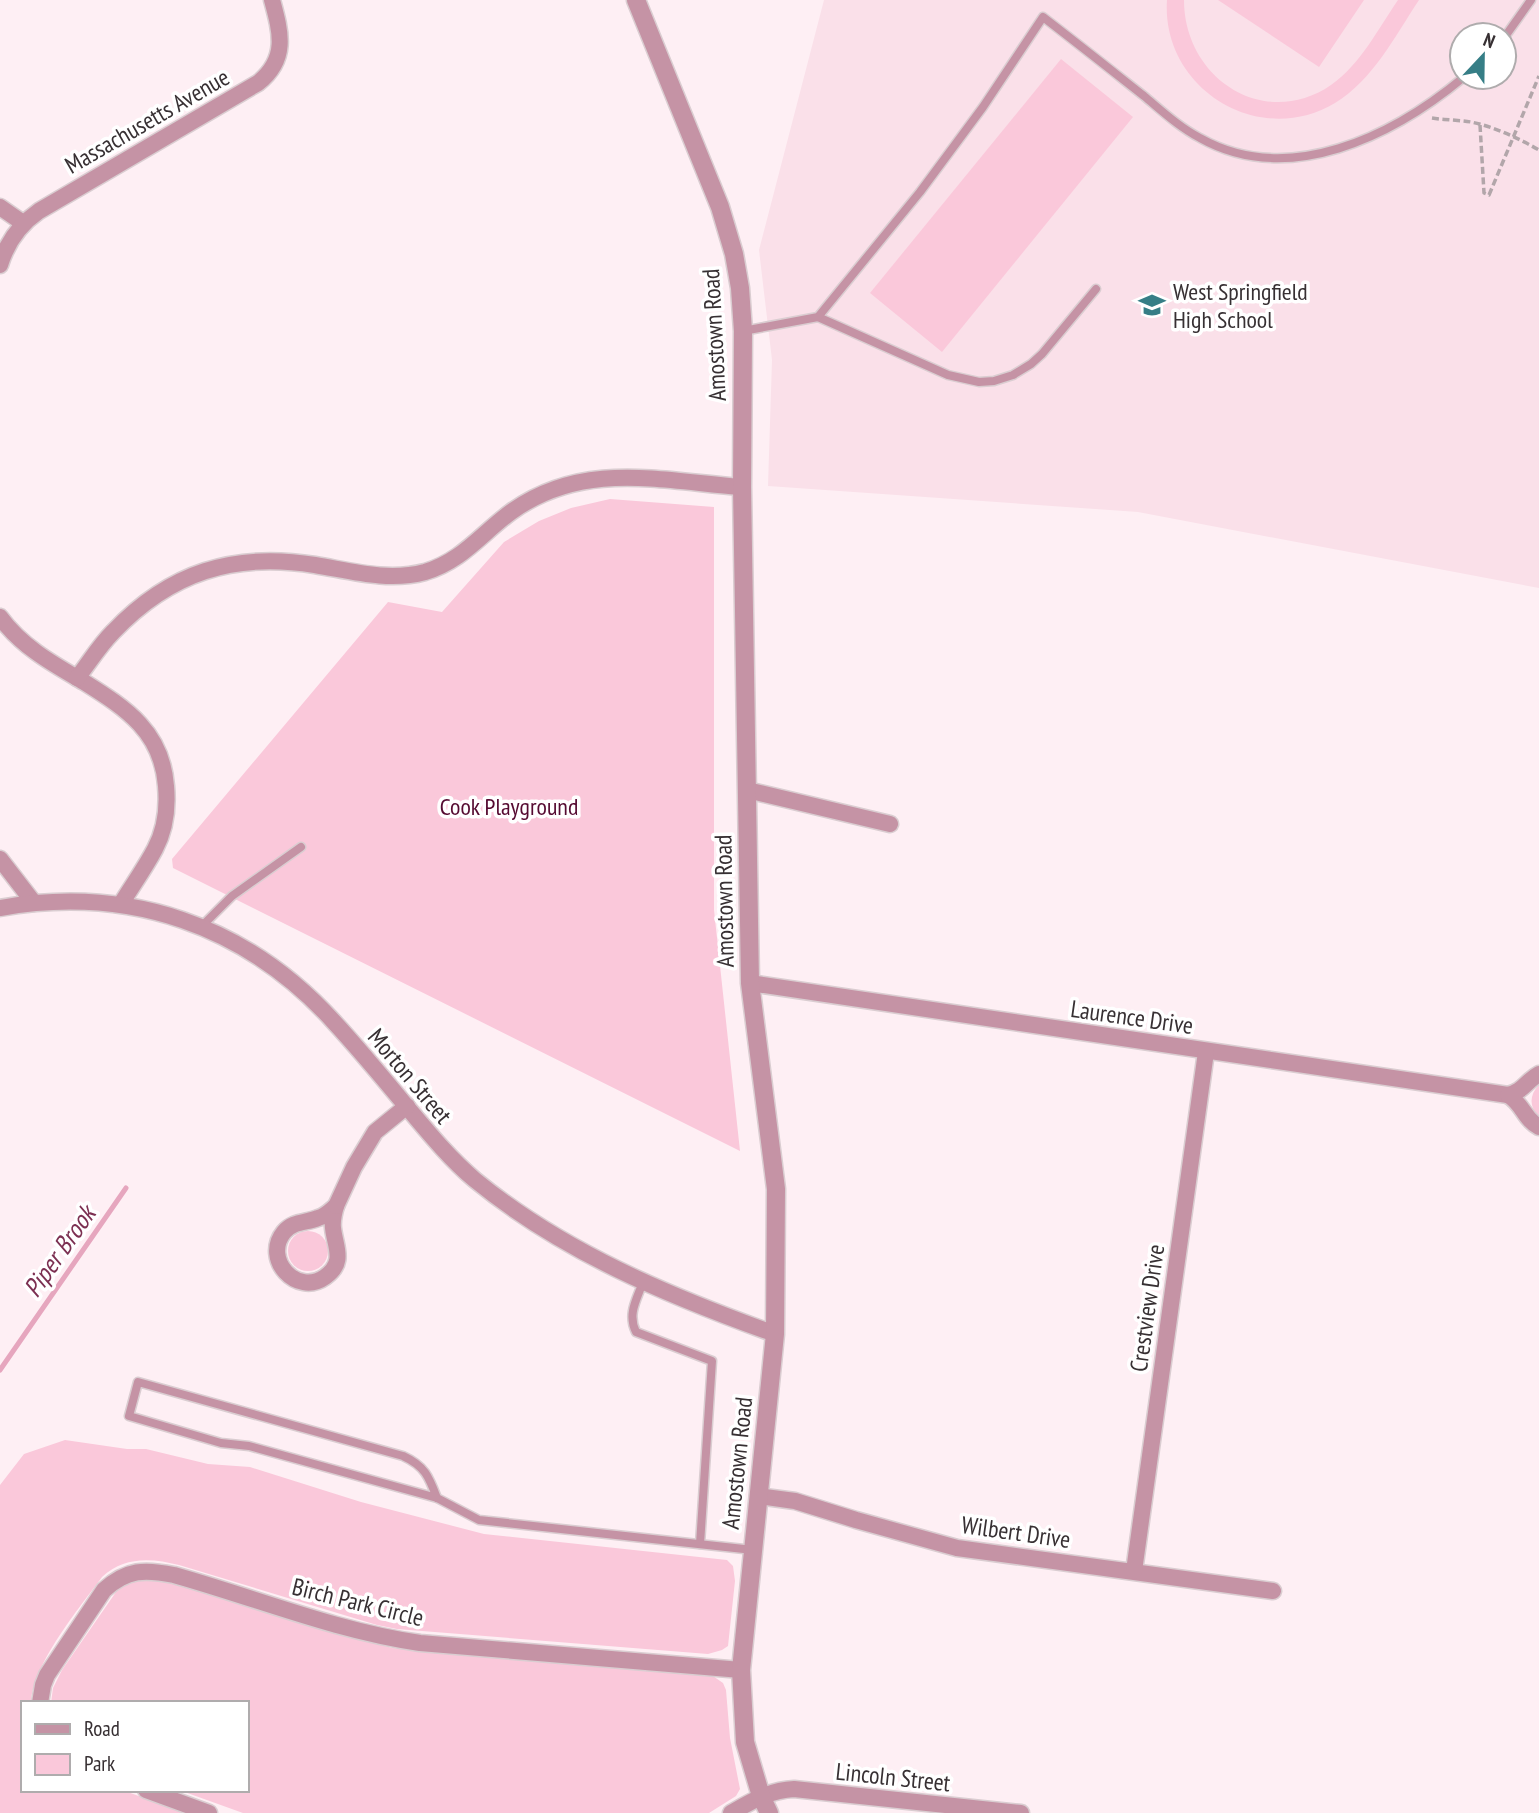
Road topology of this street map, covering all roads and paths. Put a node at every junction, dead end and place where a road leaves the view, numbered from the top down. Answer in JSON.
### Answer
{"nodes":[{"id":1,"x":272,"y":0,"type":"edge"},
{"id":2,"x":636,"y":0,"type":"edge"},
{"id":3,"x":1531,"y":0,"type":"edge"},
{"id":4,"x":1516,"y":21,"type":"edge"},
{"id":5,"x":1539,"y":76,"type":"edge"},
{"id":6,"x":1448,"y":89,"type":"edge"},
{"id":7,"x":1432,"y":118,"type":"dead end"},
{"id":8,"x":1480,"y":125,"type":"junction"},
{"id":9,"x":1514,"y":137,"type":"junction"},
{"id":10,"x":1539,"y":150,"type":"edge"},
{"id":11,"x":0,"y":207,"type":"edge"},
{"id":12,"x":23,"y":223,"type":"junction"},
{"id":13,"x":0,"y":265,"type":"edge"},
{"id":14,"x":1097,"y":289,"type":"dead end"},
{"id":15,"x":818,"y":317,"type":"junction"},
{"id":16,"x":743,"y":331,"type":"junction"},
{"id":17,"x":742,"y":487,"type":"junction"},
{"id":18,"x":0,"y":617,"type":"edge"},
{"id":19,"x":77,"y":678,"type":"junction"},
{"id":20,"x":747,"y":790,"type":"junction"},
{"id":21,"x":890,"y":824,"type":"dead end"},
{"id":22,"x":301,"y":847,"type":"dead end"},
{"id":23,"x":0,"y":859,"type":"edge"},
{"id":24,"x":34,"y":903,"type":"junction"},
{"id":25,"x":121,"y":904,"type":"junction"},
{"id":26,"x":0,"y":908,"type":"edge"},
{"id":27,"x":201,"y":927,"type":"junction"},
{"id":28,"x":750,"y":983,"type":"junction"},
{"id":29,"x":1206,"y":1052,"type":"junction"},
{"id":30,"x":1539,"y":1074,"type":"edge"},
{"id":31,"x":1508,"y":1095,"type":"junction"},
{"id":32,"x":407,"y":1107,"type":"junction"},
{"id":33,"x":1539,"y":1128,"type":"edge"},
{"id":34,"x":336,"y":1206,"type":"junction"},
{"id":35,"x":643,"y":1282,"type":"junction"},
{"id":36,"x":775,"y":1334,"type":"junction"},
{"id":37,"x":758,"y":1496,"type":"junction"},
{"id":38,"x":437,"y":1498,"type":"junction"},
{"id":39,"x":700,"y":1544,"type":"junction"},
{"id":40,"x":753,"y":1550,"type":"junction"},
{"id":41,"x":1133,"y":1571,"type":"junction"},
{"id":42,"x":1273,"y":1591,"type":"dead end"},
{"id":43,"x":741,"y":1670,"type":"junction"},
{"id":44,"x":40,"y":1701,"type":"edge"},
{"id":45,"x":151,"y":1792,"type":"edge"},
{"id":46,"x":761,"y":1796,"type":"junction"},
{"id":47,"x":209,"y":1813,"type":"edge"},
{"id":48,"x":731,"y":1813,"type":"edge"},
{"id":49,"x":769,"y":1813,"type":"edge"},
{"id":50,"x":1021,"y":1813,"type":"edge"}],
"edges":[{"from":1,"to":12,"type":"street","name":"Massachusetts Avenue"},
{"from":2,"to":16,"type":"street","name":"Amostown Road"},
{"from":3,"to":4,"type":"lane"},
{"from":5,"to":9,"type":"path"},
{"from":6,"to":15,"type":"lane"},
{"from":7,"to":8,"type":"path"},
{"from":8,"to":9,"type":"path"},
{"from":8,"to":9,"type":"path"},
{"from":9,"to":10,"type":"path"},
{"from":11,"to":12,"type":"street"},
{"from":12,"to":13,"type":"street","name":"Massachusetts Avenue"},
{"from":14,"to":15,"type":"lane"},
{"from":15,"to":16,"type":"lane"},
{"from":16,"to":17,"type":"street","name":"Amostown Road"},
{"from":17,"to":19,"type":"street"},
{"from":17,"to":20,"type":"street","name":"Amostown Road"},
{"from":18,"to":19,"type":"street"},
{"from":19,"to":25,"type":"street"},
{"from":20,"to":21,"type":"street"},
{"from":20,"to":28,"type":"street","name":"Amostown Road"},
{"from":22,"to":27,"type":"lane"},
{"from":23,"to":24,"type":"street"},
{"from":24,"to":25,"type":"street","name":"Morton Street"},
{"from":24,"to":26,"type":"street","name":"Morton Street"},
{"from":25,"to":27,"type":"street","name":"Morton Street"},
{"from":27,"to":32,"type":"street","name":"Morton Street"},
{"from":28,"to":29,"type":"street","name":"Laurence Drive"},
{"from":28,"to":36,"type":"street","name":"Amostown Road"},
{"from":29,"to":31,"type":"street","name":"Laurence Drive"},
{"from":29,"to":41,"type":"street","name":"Crestview Drive"},
{"from":30,"to":31,"type":"street"},
{"from":31,"to":33,"type":"street"},
{"from":32,"to":34,"type":"street"},
{"from":32,"to":35,"type":"street","name":"Morton Street"},
{"from":34,"to":34,"type":"street"},
{"from":35,"to":36,"type":"street","name":"Morton Street"},
{"from":35,"to":39,"type":"lane"},
{"from":36,"to":37,"type":"street","name":"Amostown Road"},
{"from":37,"to":40,"type":"street","name":"Amostown Road"},
{"from":37,"to":41,"type":"street","name":"Wilbert Drive"},
{"from":38,"to":38,"type":"lane"},
{"from":38,"to":39,"type":"lane"},
{"from":39,"to":40,"type":"lane"},
{"from":40,"to":43,"type":"street","name":"Amostown Road"},
{"from":41,"to":42,"type":"street","name":"Wilbert Drive"},
{"from":43,"to":44,"type":"street","name":"Birch Park Circle"},
{"from":43,"to":46,"type":"street","name":"Amostown Road"},
{"from":45,"to":47,"type":"street"},
{"from":46,"to":48,"type":"street"},
{"from":46,"to":49,"type":"street","name":"Amostown Road"},
{"from":46,"to":50,"type":"street","name":"Lincoln Street"}]}
